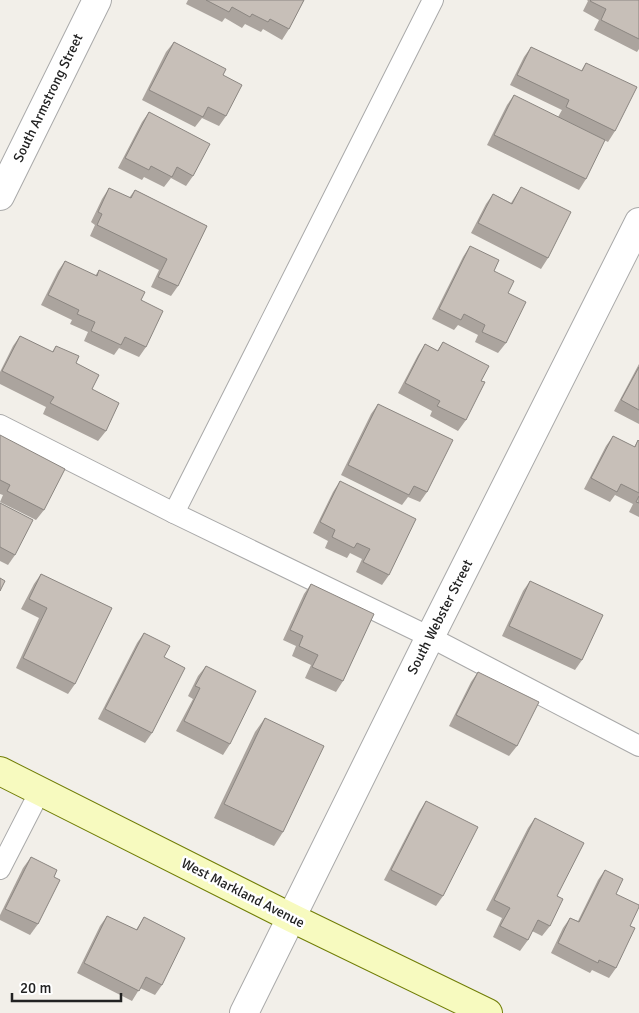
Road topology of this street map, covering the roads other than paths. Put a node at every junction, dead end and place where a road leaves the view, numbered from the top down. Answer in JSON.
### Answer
{"nodes":[{"id":1,"x":97,"y":0,"type":"edge"},
{"id":2,"x":433,"y":0,"type":"edge"},
{"id":3,"x":0,"y":196,"type":"edge"},
{"id":4,"x":639,"y":222,"type":"edge"},
{"id":5,"x":0,"y":425,"type":"edge"},
{"id":6,"x":174,"y":513,"type":"junction"},
{"id":7,"x":430,"y":637,"type":"junction"},
{"id":8,"x":639,"y":746,"type":"edge"},
{"id":9,"x":0,"y":771,"type":"edge"},
{"id":10,"x":40,"y":791,"type":"junction"},
{"id":11,"x":0,"y":869,"type":"edge"},
{"id":12,"x":292,"y":918,"type":"junction"},
{"id":13,"x":244,"y":1013,"type":"edge"},
{"id":14,"x":488,"y":1013,"type":"edge"}],
"edges":[{"from":1,"to":3,"type":"street","name":"South Armstrong Street"},
{"from":2,"to":6,"type":"lane"},
{"from":4,"to":7,"type":"street","name":"South Webster Street"},
{"from":5,"to":6,"type":"lane"},
{"from":6,"to":7,"type":"lane"},
{"from":7,"to":8,"type":"lane"},
{"from":7,"to":12,"type":"street","name":"South Webster Street"},
{"from":9,"to":10,"type":"main road","name":"West Markland Avenue"},
{"from":10,"to":11,"type":"lane"},
{"from":10,"to":12,"type":"main road","name":"West Markland Avenue"},
{"from":12,"to":13,"type":"street","name":"South Webster Street"},
{"from":12,"to":14,"type":"main road","name":"West Markland Avenue"}]}
